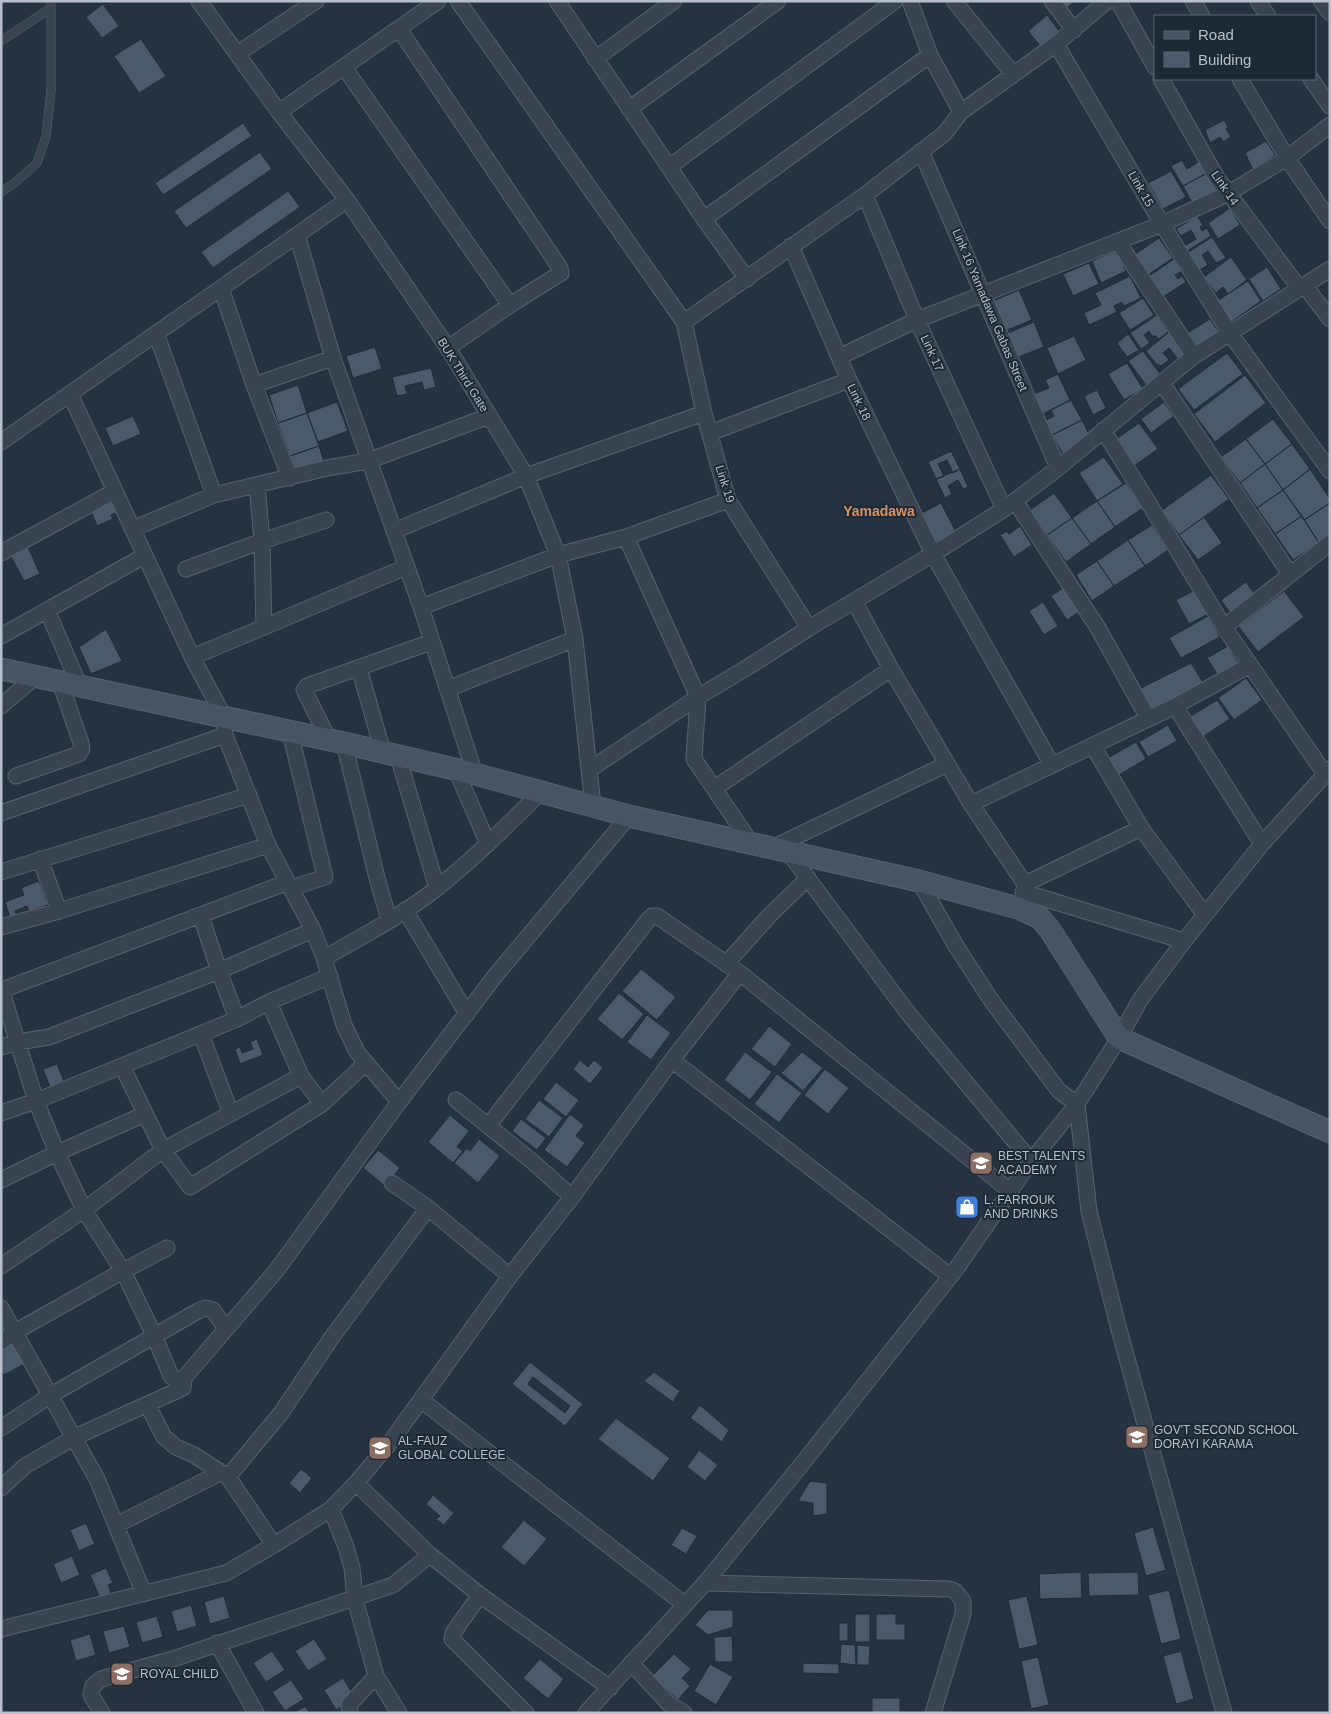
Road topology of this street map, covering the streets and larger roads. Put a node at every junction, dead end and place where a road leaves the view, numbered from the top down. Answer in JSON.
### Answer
{"nodes":[{"id":1,"x":199,"y":1,"type":"edge"},
{"id":2,"x":316,"y":1,"type":"edge"},
{"id":3,"x":438,"y":1,"type":"edge"},
{"id":4,"x":458,"y":1,"type":"edge"},
{"id":5,"x":674,"y":1,"type":"edge"},
{"id":6,"x":778,"y":1,"type":"edge"},
{"id":7,"x":895,"y":1,"type":"edge"},
{"id":8,"x":910,"y":1,"type":"edge"},
{"id":9,"x":954,"y":1,"type":"edge"},
{"id":10,"x":1052,"y":1,"type":"edge"},
{"id":11,"x":1107,"y":1,"type":"edge"},
{"id":12,"x":1118,"y":1,"type":"edge"},
{"id":13,"x":1193,"y":1,"type":"edge"},
{"id":14,"x":1258,"y":1,"type":"edge"},
{"id":15,"x":1322,"y":1,"type":"edge"},
{"id":16,"x":562,"y":3,"type":"edge"},
{"id":17,"x":1330,"y":13,"type":"edge"},
{"id":18,"x":1201,"y":15,"type":"edge"},
{"id":19,"x":1267,"y":15,"type":"edge"},
{"id":20,"x":399,"y":29,"type":"junction"},
{"id":21,"x":1074,"y":30,"type":"junction"},
{"id":22,"x":1056,"y":44,"type":"junction"},
{"id":23,"x":237,"y":54,"type":"junction"},
{"id":24,"x":930,"y":56,"type":"junction"},
{"id":25,"x":595,"y":59,"type":"junction"},
{"id":26,"x":1154,"y":65,"type":"edge"},
{"id":27,"x":344,"y":67,"type":"junction"},
{"id":28,"x":1013,"y":74,"type":"junction"},
{"id":29,"x":1163,"y":80,"type":"edge"},
{"id":30,"x":1241,"y":80,"type":"edge"},
{"id":31,"x":1312,"y":80,"type":"edge"},
{"id":32,"x":1330,"y":106,"type":"edge"},
{"id":33,"x":629,"y":109,"type":"junction"},
{"id":34,"x":279,"y":112,"type":"junction"},
{"id":35,"x":961,"y":112,"type":"junction"},
{"id":36,"x":1330,"y":125,"type":"edge"},
{"id":37,"x":921,"y":151,"type":"junction"},
{"id":38,"x":1287,"y":158,"type":"junction"},
{"id":39,"x":669,"y":167,"type":"junction"},
{"id":40,"x":1227,"y":194,"type":"junction"},
{"id":41,"x":865,"y":196,"type":"junction"},
{"id":42,"x":347,"y":200,"type":"junction"},
{"id":43,"x":704,"y":220,"type":"junction"},
{"id":44,"x":1330,"y":221,"type":"edge"},
{"id":45,"x":1162,"y":224,"type":"junction"},
{"id":46,"x":297,"y":235,"type":"junction"},
{"id":47,"x":1118,"y":242,"type":"junction"},
{"id":48,"x":791,"y":246,"type":"junction"},
{"id":49,"x":1330,"y":269,"type":"edge"},
{"id":50,"x":747,"y":279,"type":"junction"},
{"id":51,"x":1302,"y":287,"type":"junction"},
{"id":52,"x":221,"y":288,"type":"junction"},
{"id":53,"x":984,"y":295,"type":"junction"},
{"id":54,"x":510,"y":305,"type":"junction"},
{"id":55,"x":1330,"y":319,"type":"edge"},
{"id":56,"x":917,"y":320,"type":"junction"},
{"id":57,"x":684,"y":322,"type":"junction"},
{"id":58,"x":1229,"y":332,"type":"junction"},
{"id":59,"x":156,"y":333,"type":"junction"},
{"id":60,"x":448,"y":348,"type":"junction"},
{"id":61,"x":1194,"y":356,"type":"junction"},
{"id":62,"x":839,"y":357,"type":"junction"},
{"id":63,"x":333,"y":358,"type":"junction"},
{"id":64,"x":849,"y":380,"type":"junction"},
{"id":65,"x":1162,"y":383,"type":"junction"},
{"id":66,"x":254,"y":385,"type":"junction"},
{"id":67,"x":70,"y":394,"type":"junction"},
{"id":68,"x":704,"y":413,"type":"junction"},
{"id":69,"x":489,"y":416,"type":"junction"},
{"id":70,"x":1103,"y":430,"type":"junction"},
{"id":71,"x":710,"y":433,"type":"junction"},
{"id":72,"x":1,"y":442,"type":"edge"},
{"id":73,"x":368,"y":461,"type":"junction"},
{"id":74,"x":1058,"y":468,"type":"junction"},
{"id":75,"x":1330,"y":471,"type":"edge"},
{"id":76,"x":526,"y":476,"type":"junction"},
{"id":77,"x":290,"y":478,"type":"junction"},
{"id":78,"x":257,"y":484,"type":"junction"},
{"id":79,"x":114,"y":492,"type":"junction"},
{"id":80,"x":214,"y":495,"type":"junction"},
{"id":81,"x":728,"y":500,"type":"junction"},
{"id":82,"x":1010,"y":505,"type":"junction"},
{"id":83,"x":326,"y":520,"type":"dead end"},
{"id":84,"x":132,"y":530,"type":"junction"},
{"id":85,"x":394,"y":531,"type":"junction"},
{"id":86,"x":626,"y":537,"type":"junction"},
{"id":87,"x":262,"y":541,"type":"junction"},
{"id":88,"x":1330,"y":543,"type":"edge"},
{"id":89,"x":1,"y":553,"type":"edge"},
{"id":90,"x":558,"y":554,"type":"junction"},
{"id":91,"x":933,"y":554,"type":"junction"},
{"id":92,"x":144,"y":556,"type":"junction"},
{"id":93,"x":406,"y":567,"type":"junction"},
{"id":94,"x":186,"y":569,"type":"dead end"},
{"id":95,"x":1290,"y":574,"type":"junction"},
{"id":96,"x":854,"y":601,"type":"junction"},
{"id":97,"x":421,"y":607,"type":"junction"},
{"id":98,"x":47,"y":610,"type":"junction"},
{"id":99,"x":264,"y":627,"type":"junction"},
{"id":100,"x":1224,"y":627,"type":"junction"},
{"id":101,"x":808,"y":628,"type":"junction"},
{"id":102,"x":1,"y":636,"type":"edge"},
{"id":103,"x":575,"y":639,"type":"junction"},
{"id":104,"x":431,"y":642,"type":"junction"},
{"id":105,"x":192,"y":658,"type":"junction"},
{"id":106,"x":1250,"y":665,"type":"junction"},
{"id":107,"x":359,"y":668,"type":"junction"},
{"id":108,"x":1,"y":669,"type":"edge"},
{"id":109,"x":891,"y":669,"type":"junction"},
{"id":110,"x":35,"y":677,"type":"junction"},
{"id":111,"x":70,"y":684,"type":"junction"},
{"id":112,"x":447,"y":689,"type":"junction"},
{"id":113,"x":698,"y":697,"type":"junction"},
{"id":114,"x":1,"y":706,"type":"edge"},
{"id":115,"x":1175,"y":706,"type":"junction"},
{"id":116,"x":1148,"y":718,"type":"junction"},
{"id":117,"x":225,"y":726,"type":"junction"},
{"id":118,"x":290,"y":732,"type":"junction"},
{"id":119,"x":337,"y":742,"type":"junction"},
{"id":120,"x":1093,"y":746,"type":"junction"},
{"id":121,"x":391,"y":754,"type":"junction"},
{"id":122,"x":947,"y":764,"type":"junction"},
{"id":123,"x":1052,"y":765,"type":"junction"},
{"id":124,"x":589,"y":770,"type":"junction"},
{"id":125,"x":466,"y":772,"type":"junction"},
{"id":126,"x":1328,"y":772,"type":"edge"},
{"id":127,"x":16,"y":776,"type":"dead end"},
{"id":128,"x":715,"y":788,"type":"junction"},
{"id":129,"x":541,"y":792,"type":"junction"},
{"id":130,"x":248,"y":795,"type":"junction"},
{"id":131,"x":971,"y":804,"type":"junction"},
{"id":132,"x":593,"y":806,"type":"junction"},
{"id":133,"x":1,"y":813,"type":"edge"},
{"id":134,"x":630,"y":816,"type":"junction"},
{"id":135,"x":1141,"y":828,"type":"junction"},
{"id":136,"x":751,"y":843,"type":"junction"},
{"id":137,"x":488,"y":844,"type":"junction"},
{"id":138,"x":1262,"y":844,"type":"junction"},
{"id":139,"x":268,"y":845,"type":"junction"},
{"id":140,"x":780,"y":850,"type":"junction"},
{"id":141,"x":40,"y":859,"type":"junction"},
{"id":142,"x":1,"y":872,"type":"edge"},
{"id":143,"x":808,"y":878,"type":"junction"},
{"id":144,"x":919,"y":881,"type":"junction"},
{"id":145,"x":290,"y":885,"type":"junction"},
{"id":146,"x":437,"y":888,"type":"junction"},
{"id":147,"x":1023,"y":895,"type":"junction"},
{"id":148,"x":406,"y":910,"type":"junction"},
{"id":149,"x":60,"y":911,"type":"junction"},
{"id":150,"x":1204,"y":915,"type":"junction"},
{"id":151,"x":201,"y":916,"type":"junction"},
{"id":152,"x":389,"y":920,"type":"junction"},
{"id":153,"x":1,"y":926,"type":"edge"},
{"id":154,"x":313,"y":930,"type":"junction"},
{"id":155,"x":1184,"y":941,"type":"junction"},
{"id":156,"x":324,"y":958,"type":"junction"},
{"id":157,"x":726,"y":964,"type":"junction"},
{"id":158,"x":219,"y":971,"type":"junction"},
{"id":159,"x":740,"y":973,"type":"junction"},
{"id":160,"x":330,"y":976,"type":"junction"},
{"id":161,"x":1,"y":990,"type":"edge"},
{"id":162,"x":269,"y":1002,"type":"junction"},
{"id":163,"x":466,"y":1014,"type":"junction"},
{"id":164,"x":237,"y":1019,"type":"junction"},
{"id":165,"x":201,"y":1034,"type":"junction"},
{"id":166,"x":1119,"y":1038,"type":"junction"},
{"id":167,"x":18,"y":1042,"type":"junction"},
{"id":168,"x":1,"y":1046,"type":"edge"},
{"id":169,"x":672,"y":1060,"type":"junction"},
{"id":170,"x":365,"y":1064,"type":"junction"},
{"id":171,"x":122,"y":1066,"type":"junction"},
{"id":172,"x":301,"y":1076,"type":"junction"},
{"id":173,"x":456,"y":1100,"type":"dead end"},
{"id":174,"x":36,"y":1101,"type":"junction"},
{"id":175,"x":399,"y":1102,"type":"junction"},
{"id":176,"x":322,"y":1104,"type":"junction"},
{"id":177,"x":1077,"y":1104,"type":"junction"},
{"id":178,"x":1,"y":1113,"type":"edge"},
{"id":179,"x":145,"y":1114,"type":"junction"},
{"id":180,"x":231,"y":1114,"type":"junction"},
{"id":181,"x":488,"y":1126,"type":"junction"},
{"id":182,"x":1330,"y":1132,"type":"edge"},
{"id":183,"x":163,"y":1150,"type":"junction"},
{"id":184,"x":57,"y":1153,"type":"junction"},
{"id":185,"x":1030,"y":1161,"type":"junction"},
{"id":186,"x":1,"y":1180,"type":"edge"},
{"id":187,"x":392,"y":1183,"type":"dead end"},
{"id":188,"x":1010,"y":1191,"type":"junction"},
{"id":189,"x":572,"y":1197,"type":"junction"},
{"id":190,"x":428,"y":1208,"type":"junction"},
{"id":191,"x":84,"y":1210,"type":"junction"},
{"id":192,"x":167,"y":1248,"type":"dead end"},
{"id":193,"x":1,"y":1266,"type":"edge"},
{"id":194,"x":123,"y":1271,"type":"junction"},
{"id":195,"x":510,"y":1276,"type":"junction"},
{"id":196,"x":950,"y":1276,"type":"junction"},
{"id":197,"x":1,"y":1308,"type":"edge"},
{"id":198,"x":226,"y":1329,"type":"junction"},
{"id":199,"x":15,"y":1332,"type":"junction"},
{"id":200,"x":154,"y":1335,"type":"junction"},
{"id":201,"x":1,"y":1342,"type":"edge"},
{"id":202,"x":183,"y":1388,"type":"junction"},
{"id":203,"x":51,"y":1395,"type":"junction"},
{"id":204,"x":421,"y":1400,"type":"junction"},
{"id":205,"x":147,"y":1404,"type":"junction"},
{"id":206,"x":1,"y":1428,"type":"edge"},
{"id":207,"x":75,"y":1437,"type":"junction"},
{"id":208,"x":224,"y":1475,"type":"junction"},
{"id":209,"x":356,"y":1483,"type":"junction"},
{"id":210,"x":3,"y":1484,"type":"edge"},
{"id":211,"x":330,"y":1509,"type":"junction"},
{"id":212,"x":116,"y":1525,"type":"junction"},
{"id":213,"x":274,"y":1545,"type":"junction"},
{"id":214,"x":430,"y":1555,"type":"junction"},
{"id":215,"x":705,"y":1583,"type":"junction"},
{"id":216,"x":144,"y":1594,"type":"junction"},
{"id":217,"x":480,"y":1595,"type":"junction"},
{"id":218,"x":355,"y":1599,"type":"junction"},
{"id":219,"x":684,"y":1604,"type":"junction"},
{"id":220,"x":1,"y":1629,"type":"edge"},
{"id":221,"x":217,"y":1643,"type":"junction"},
{"id":222,"x":631,"y":1663,"type":"junction"},
{"id":223,"x":376,"y":1676,"type":"junction"},
{"id":224,"x":610,"y":1688,"type":"junction"},
{"id":225,"x":102,"y":1713,"type":"edge"},
{"id":226,"x":256,"y":1713,"type":"edge"},
{"id":227,"x":350,"y":1713,"type":"edge"},
{"id":228,"x":399,"y":1713,"type":"edge"},
{"id":229,"x":526,"y":1713,"type":"edge"},
{"id":230,"x":586,"y":1713,"type":"edge"},
{"id":231,"x":684,"y":1713,"type":"edge"},
{"id":232,"x":933,"y":1713,"type":"edge"},
{"id":233,"x":1224,"y":1713,"type":"edge"}],
"edges":[{"from":1,"to":23,"type":"street","name":"BUK Third Gate"},
{"from":2,"to":23,"type":"street"},
{"from":3,"to":20,"type":"street"},
{"from":4,"to":57,"type":"street"},
{"from":5,"to":25,"type":"street"},
{"from":6,"to":33,"type":"street"},
{"from":7,"to":39,"type":"street"},
{"from":8,"to":24,"type":"street"},
{"from":9,"to":28,"type":"street"},
{"from":10,"to":21,"type":"street"},
{"from":11,"to":21,"type":"street"},
{"from":12,"to":26,"type":"street"},
{"from":13,"to":18,"type":"street"},
{"from":14,"to":19,"type":"street"},
{"from":15,"to":17,"type":"street"},
{"from":16,"to":25,"type":"street"},
{"from":20,"to":27,"type":"street"},
{"from":20,"to":54,"type":"street"},
{"from":21,"to":22,"type":"street"},
{"from":22,"to":28,"type":"street"},
{"from":22,"to":45,"type":"street","name":"Link 15"},
{"from":23,"to":34,"type":"street","name":"BUK Third Gate"},
{"from":24,"to":35,"type":"street"},
{"from":24,"to":43,"type":"street"},
{"from":25,"to":33,"type":"street"},
{"from":27,"to":34,"type":"street"},
{"from":27,"to":54,"type":"street"},
{"from":28,"to":35,"type":"street"},
{"from":29,"to":40,"type":"street","name":"Link 14"},
{"from":30,"to":38,"type":"street"},
{"from":31,"to":32,"type":"street"},
{"from":33,"to":39,"type":"street"},
{"from":34,"to":42,"type":"street","name":"BUK Third Gate"},
{"from":35,"to":37,"type":"street"},
{"from":36,"to":38,"type":"street"},
{"from":37,"to":41,"type":"street"},
{"from":37,"to":53,"type":"street","name":"Link 16 Yamadawa Gabas Street"},
{"from":38,"to":40,"type":"street"},
{"from":38,"to":44,"type":"street"},
{"from":39,"to":43,"type":"street"},
{"from":40,"to":45,"type":"street"},
{"from":40,"to":51,"type":"street","name":"Link 14"},
{"from":41,"to":48,"type":"street"},
{"from":41,"to":56,"type":"street","name":"Link 17"},
{"from":42,"to":46,"type":"street"},
{"from":42,"to":60,"type":"street","name":"BUK Third Gate"},
{"from":43,"to":50,"type":"street"},
{"from":45,"to":47,"type":"street"},
{"from":45,"to":58,"type":"street","name":"Link 15"},
{"from":46,"to":52,"type":"street"},
{"from":46,"to":63,"type":"street"},
{"from":47,"to":53,"type":"street"},
{"from":47,"to":61,"type":"street"},
{"from":48,"to":50,"type":"street"},
{"from":48,"to":62,"type":"street","name":"Link 18"},
{"from":49,"to":51,"type":"street"},
{"from":50,"to":57,"type":"street"},
{"from":51,"to":55,"type":"street","name":"Link 14"},
{"from":51,"to":58,"type":"street"},
{"from":52,"to":59,"type":"street"},
{"from":52,"to":66,"type":"street"},
{"from":53,"to":56,"type":"street"},
{"from":53,"to":74,"type":"street","name":"Link 16 Yamadawa Gabas Street"},
{"from":54,"to":60,"type":"street"},
{"from":56,"to":62,"type":"street"},
{"from":56,"to":82,"type":"street","name":"Link 17"},
{"from":57,"to":68,"type":"street","name":"Link 19"},
{"from":58,"to":61,"type":"street"},
{"from":58,"to":75,"type":"street","name":"Link 15"},
{"from":59,"to":67,"type":"street"},
{"from":59,"to":80,"type":"street"},
{"from":60,"to":69,"type":"street","name":"BUK Third Gate"},
{"from":61,"to":65,"type":"street"},
{"from":62,"to":64,"type":"street","name":"Link 18"},
{"from":63,"to":66,"type":"street"},
{"from":63,"to":73,"type":"street"},
{"from":64,"to":71,"type":"street"},
{"from":64,"to":91,"type":"street","name":"Link 18"},
{"from":65,"to":70,"type":"street"},
{"from":65,"to":95,"type":"street"},
{"from":66,"to":77,"type":"street"},
{"from":67,"to":72,"type":"street"},
{"from":67,"to":79,"type":"street"},
{"from":68,"to":71,"type":"street","name":"Link 19"},
{"from":68,"to":76,"type":"street"},
{"from":69,"to":73,"type":"street"},
{"from":69,"to":76,"type":"street","name":"BUK Third Gate"},
{"from":70,"to":74,"type":"street"},
{"from":70,"to":100,"type":"street"},
{"from":71,"to":81,"type":"street","name":"Link 19"},
{"from":73,"to":77,"type":"street"},
{"from":73,"to":85,"type":"street"},
{"from":74,"to":82,"type":"street"},
{"from":76,"to":85,"type":"street"},
{"from":76,"to":90,"type":"street","name":"BUK Third Gate"},
{"from":77,"to":78,"type":"street"},
{"from":78,"to":80,"type":"street"},
{"from":78,"to":87,"type":"street"},
{"from":79,"to":84,"type":"street"},
{"from":79,"to":89,"type":"street"},
{"from":80,"to":84,"type":"street"},
{"from":81,"to":86,"type":"street"},
{"from":81,"to":101,"type":"street","name":"Link 19"},
{"from":82,"to":91,"type":"street"},
{"from":82,"to":116,"type":"street","name":"Link 17"},
{"from":83,"to":87,"type":"street"},
{"from":84,"to":92,"type":"street"},
{"from":85,"to":93,"type":"street"},
{"from":86,"to":90,"type":"street"},
{"from":86,"to":113,"type":"street"},
{"from":87,"to":94,"type":"street"},
{"from":87,"to":99,"type":"street"},
{"from":88,"to":95,"type":"street"},
{"from":90,"to":97,"type":"street"},
{"from":90,"to":103,"type":"street","name":"BUK Third Gate"},
{"from":91,"to":96,"type":"street"},
{"from":91,"to":123,"type":"street","name":"Link 18"},
{"from":92,"to":98,"type":"street"},
{"from":92,"to":105,"type":"street"},
{"from":93,"to":97,"type":"street"},
{"from":93,"to":99,"type":"street"},
{"from":95,"to":100,"type":"street"},
{"from":96,"to":101,"type":"street"},
{"from":96,"to":109,"type":"street"},
{"from":97,"to":104,"type":"street"},
{"from":98,"to":102,"type":"street"},
{"from":98,"to":111,"type":"street"},
{"from":99,"to":105,"type":"street"},
{"from":100,"to":106,"type":"street"},
{"from":101,"to":113,"type":"street"},
{"from":103,"to":112,"type":"street"},
{"from":103,"to":124,"type":"street","name":"BUK Third Gate"},
{"from":104,"to":107,"type":"street"},
{"from":104,"to":112,"type":"street"},
{"from":105,"to":117,"type":"street"},
{"from":106,"to":115,"type":"street"},
{"from":106,"to":126,"type":"street"},
{"from":107,"to":119,"type":"street"},
{"from":107,"to":121,"type":"street"},
{"from":108,"to":110,"type":"street"},
{"from":109,"to":122,"type":"street"},
{"from":109,"to":128,"type":"street"},
{"from":110,"to":111,"type":"street"},
{"from":110,"to":114,"type":"street"},
{"from":111,"to":117,"type":"street"},
{"from":111,"to":127,"type":"street"},
{"from":112,"to":125,"type":"street"},
{"from":113,"to":124,"type":"street"},
{"from":113,"to":128,"type":"street"},
{"from":115,"to":116,"type":"street"},
{"from":115,"to":138,"type":"street"},
{"from":116,"to":120,"type":"street"},
{"from":117,"to":118,"type":"street"},
{"from":117,"to":130,"type":"street"},
{"from":117,"to":133,"type":"street"},
{"from":118,"to":119,"type":"street"},
{"from":118,"to":145,"type":"street"},
{"from":119,"to":121,"type":"street"},
{"from":119,"to":152,"type":"street"},
{"from":120,"to":123,"type":"street"},
{"from":120,"to":135,"type":"street"},
{"from":121,"to":125,"type":"street"},
{"from":121,"to":146,"type":"street"},
{"from":122,"to":131,"type":"street"},
{"from":122,"to":140,"type":"street"},
{"from":123,"to":131,"type":"street"},
{"from":124,"to":132,"type":"street","name":"BUK Third Gate"},
{"from":125,"to":129,"type":"street"},
{"from":125,"to":137,"type":"street"},
{"from":126,"to":138,"type":"street"},
{"from":128,"to":136,"type":"street"},
{"from":129,"to":132,"type":"street"},
{"from":129,"to":137,"type":"street"},
{"from":130,"to":139,"type":"street"},
{"from":130,"to":141,"type":"street"},
{"from":131,"to":147,"type":"street"},
{"from":132,"to":134,"type":"street"},
{"from":134,"to":136,"type":"street"},
{"from":134,"to":163,"type":"street"},
{"from":135,"to":147,"type":"street"},
{"from":135,"to":150,"type":"street"},
{"from":136,"to":140,"type":"street"},
{"from":137,"to":146,"type":"street"},
{"from":138,"to":150,"type":"street"},
{"from":139,"to":145,"type":"street"},
{"from":139,"to":149,"type":"street"},
{"from":140,"to":143,"type":"street"},
{"from":140,"to":144,"type":"street"},
{"from":141,"to":142,"type":"street"},
{"from":141,"to":149,"type":"street"},
{"from":143,"to":157,"type":"street"},
{"from":143,"to":185,"type":"street"},
{"from":144,"to":147,"type":"street"},
{"from":144,"to":177,"type":"street"},
{"from":145,"to":151,"type":"street"},
{"from":145,"to":154,"type":"street"},
{"from":146,"to":148,"type":"street"},
{"from":147,"to":155,"type":"street"},
{"from":147,"to":166,"type":"street"},
{"from":148,"to":152,"type":"street"},
{"from":148,"to":163,"type":"street"},
{"from":149,"to":153,"type":"street"},
{"from":150,"to":155,"type":"street"},
{"from":151,"to":158,"type":"street"},
{"from":151,"to":161,"type":"street"},
{"from":152,"to":156,"type":"street"},
{"from":154,"to":156,"type":"street"},
{"from":154,"to":158,"type":"street"},
{"from":155,"to":166,"type":"street"},
{"from":156,"to":160,"type":"street"},
{"from":157,"to":159,"type":"street"},
{"from":157,"to":181,"type":"street"},
{"from":158,"to":164,"type":"street"},
{"from":158,"to":167,"type":"street"},
{"from":159,"to":169,"type":"street"},
{"from":159,"to":188,"type":"street"},
{"from":160,"to":162,"type":"street"},
{"from":160,"to":170,"type":"street"},
{"from":161,"to":167,"type":"street"},
{"from":162,"to":164,"type":"street"},
{"from":162,"to":172,"type":"street"},
{"from":163,"to":175,"type":"street"},
{"from":164,"to":165,"type":"street"},
{"from":165,"to":171,"type":"street"},
{"from":165,"to":180,"type":"street"},
{"from":166,"to":177,"type":"street"},
{"from":166,"to":182,"type":"street"},
{"from":167,"to":168,"type":"street"},
{"from":167,"to":174,"type":"street"},
{"from":169,"to":189,"type":"street"},
{"from":169,"to":196,"type":"street"},
{"from":170,"to":175,"type":"street"},
{"from":170,"to":176,"type":"street"},
{"from":171,"to":174,"type":"street"},
{"from":171,"to":179,"type":"street"},
{"from":172,"to":176,"type":"street"},
{"from":172,"to":180,"type":"street"},
{"from":173,"to":181,"type":"street"},
{"from":174,"to":178,"type":"street"},
{"from":174,"to":184,"type":"street"},
{"from":175,"to":198,"type":"street"},
{"from":176,"to":183,"type":"street"},
{"from":177,"to":185,"type":"street"},
{"from":177,"to":233,"type":"street"},
{"from":179,"to":183,"type":"street"},
{"from":179,"to":184,"type":"street"},
{"from":180,"to":183,"type":"street"},
{"from":181,"to":189,"type":"street"},
{"from":183,"to":191,"type":"street"},
{"from":184,"to":186,"type":"street"},
{"from":184,"to":191,"type":"street"},
{"from":185,"to":188,"type":"street"},
{"from":187,"to":190,"type":"street"},
{"from":188,"to":196,"type":"street"},
{"from":189,"to":195,"type":"street"},
{"from":190,"to":195,"type":"street"},
{"from":190,"to":208,"type":"street"},
{"from":191,"to":193,"type":"street"},
{"from":191,"to":194,"type":"street"},
{"from":192,"to":194,"type":"street"},
{"from":194,"to":199,"type":"street"},
{"from":194,"to":200,"type":"street"},
{"from":195,"to":204,"type":"street"},
{"from":196,"to":215,"type":"street"},
{"from":197,"to":199,"type":"street"},
{"from":198,"to":200,"type":"street"},
{"from":198,"to":202,"type":"street"},
{"from":199,"to":201,"type":"street"},
{"from":199,"to":203,"type":"street"},
{"from":200,"to":202,"type":"street"},
{"from":200,"to":203,"type":"street"},
{"from":202,"to":205,"type":"street"},
{"from":203,"to":206,"type":"street"},
{"from":203,"to":207,"type":"street"},
{"from":204,"to":209,"type":"street"},
{"from":204,"to":219,"type":"street"},
{"from":205,"to":207,"type":"street"},
{"from":205,"to":208,"type":"street"},
{"from":207,"to":210,"type":"street"},
{"from":207,"to":212,"type":"street"},
{"from":208,"to":212,"type":"street"},
{"from":208,"to":213,"type":"street"},
{"from":209,"to":211,"type":"street"},
{"from":209,"to":214,"type":"street"},
{"from":211,"to":213,"type":"street"},
{"from":211,"to":218,"type":"street"},
{"from":212,"to":216,"type":"street"},
{"from":213,"to":216,"type":"street"},
{"from":214,"to":217,"type":"street"},
{"from":214,"to":218,"type":"street"},
{"from":215,"to":219,"type":"street"},
{"from":215,"to":232,"type":"street"},
{"from":216,"to":220,"type":"street"},
{"from":217,"to":224,"type":"street"},
{"from":217,"to":229,"type":"street"},
{"from":218,"to":221,"type":"street"},
{"from":218,"to":223,"type":"street"},
{"from":219,"to":222,"type":"street"},
{"from":221,"to":225,"type":"street"},
{"from":221,"to":226,"type":"street"},
{"from":222,"to":224,"type":"street"},
{"from":222,"to":231,"type":"street"},
{"from":223,"to":227,"type":"street"},
{"from":223,"to":228,"type":"street"},
{"from":224,"to":230,"type":"street"}]}
